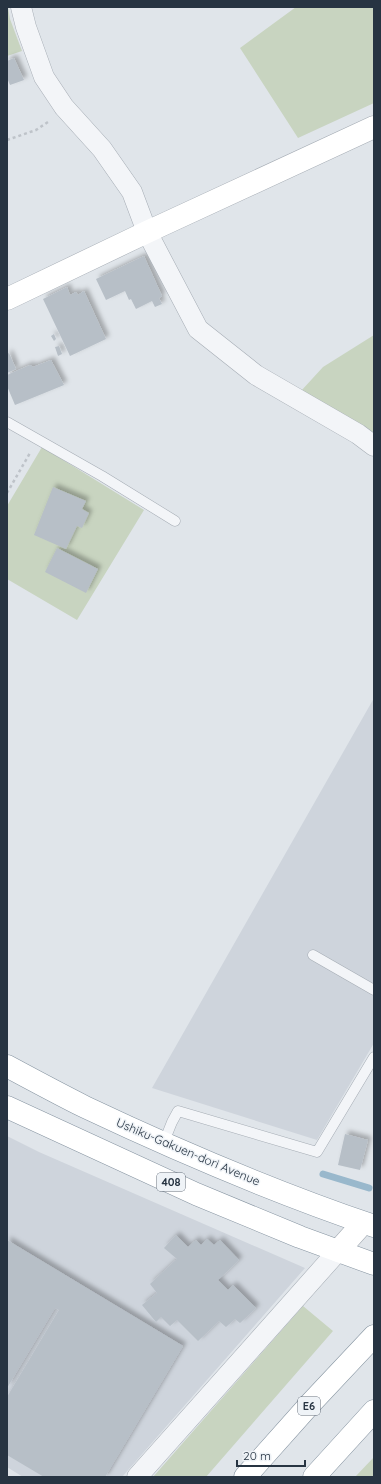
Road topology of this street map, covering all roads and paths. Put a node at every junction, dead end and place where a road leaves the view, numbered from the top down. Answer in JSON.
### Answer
{"nodes":[{"id":1,"x":21,"y":7,"type":"edge"},
{"id":2,"x":68,"y":111,"type":"junction"},
{"id":3,"x":374,"y":127,"type":"edge"},
{"id":4,"x":7,"y":140,"type":"edge"},
{"id":5,"x":147,"y":232,"type":"junction"},
{"id":6,"x":7,"y":299,"type":"edge"},
{"id":7,"x":7,"y":422,"type":"edge"},
{"id":8,"x":38,"y":439,"type":"junction"},
{"id":9,"x":374,"y":446,"type":"edge"},
{"id":10,"x":7,"y":493,"type":"edge"},
{"id":11,"x":175,"y":521,"type":"dead end"},
{"id":12,"x":313,"y":955,"type":"dead end"},
{"id":13,"x":374,"y":990,"type":"edge"},
{"id":14,"x":374,"y":1057,"type":"edge"},
{"id":15,"x":7,"y":1066,"type":"edge"},
{"id":16,"x":7,"y":1107,"type":"edge"},
{"id":17,"x":164,"y":1142,"type":"junction"},
{"id":18,"x":370,"y":1220,"type":"edge"},
{"id":19,"x":338,"y":1251,"type":"junction"},
{"id":20,"x":374,"y":1264,"type":"edge"},
{"id":21,"x":374,"y":1336,"type":"edge"},
{"id":22,"x":374,"y":1411,"type":"edge"},
{"id":23,"x":137,"y":1477,"type":"edge"},
{"id":24,"x":245,"y":1477,"type":"edge"},
{"id":25,"x":314,"y":1477,"type":"edge"}],
"edges":[{"from":1,"to":2,"type":"street"},
{"from":2,"to":4,"type":"path"},
{"from":2,"to":5,"type":"street"},
{"from":3,"to":5,"type":"main road"},
{"from":5,"to":6,"type":"main road"},
{"from":5,"to":9,"type":"street"},
{"from":7,"to":8,"type":"lane"},
{"from":8,"to":10,"type":"path"},
{"from":8,"to":11,"type":"lane"},
{"from":12,"to":13,"type":"lane"},
{"from":14,"to":17,"type":"lane"},
{"from":15,"to":17,"type":"main road","name":"Ushiku-Gakuen-dori Avenue"},
{"from":16,"to":19,"type":"main road","number":"408"},
{"from":17,"to":18,"type":"main road","name":"Ushiku-Gakuen-dori Avenue"},
{"from":18,"to":19,"type":"main road"},
{"from":19,"to":20,"type":"main road","number":"408"},
{"from":19,"to":23,"type":"street"},
{"from":21,"to":24,"type":"main road","number":"E6"},
{"from":22,"to":25,"type":"main road"}]}
